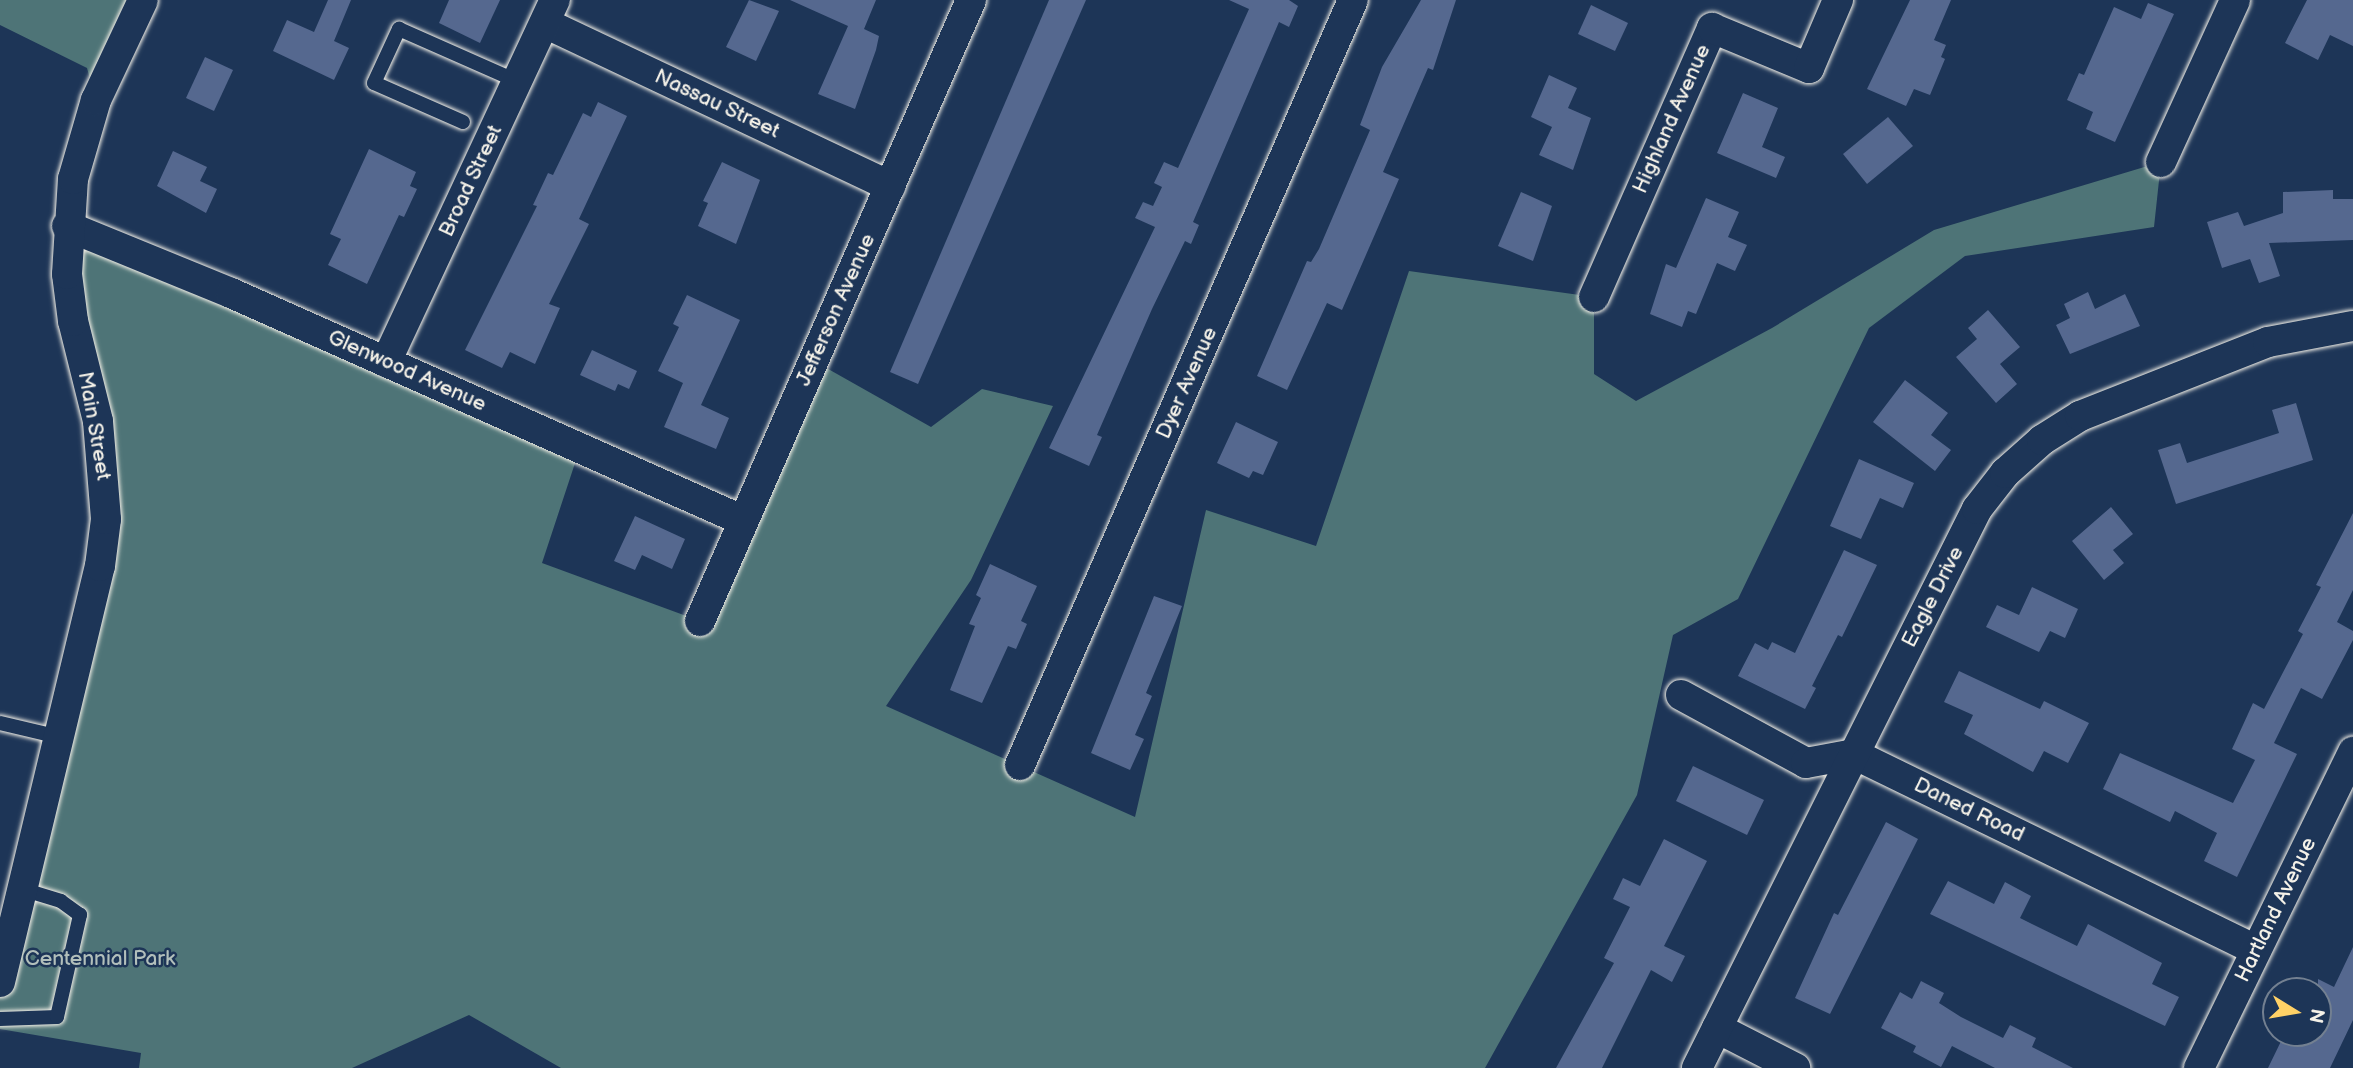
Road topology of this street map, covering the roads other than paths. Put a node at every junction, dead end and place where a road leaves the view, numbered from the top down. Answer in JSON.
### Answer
{"nodes":[{"id":1,"x":143,"y":0,"type":"edge"},
{"id":2,"x":971,"y":0,"type":"edge"},
{"id":3,"x":1353,"y":0,"type":"edge"},
{"id":4,"x":1838,"y":0,"type":"edge"},
{"id":5,"x":2235,"y":0,"type":"edge"},
{"id":6,"x":550,"y":11,"type":"edge"},
{"id":7,"x":517,"y":82,"type":"junction"},
{"id":8,"x":463,"y":122,"type":"dead end"},
{"id":9,"x":2161,"y":162,"type":"dead end"},
{"id":10,"x":890,"y":186,"type":"junction"},
{"id":11,"x":67,"y":226,"type":"junction"},
{"id":12,"x":1594,"y":297,"type":"dead end"},
{"id":13,"x":2353,"y":326,"type":"edge"},
{"id":14,"x":386,"y":362,"type":"junction"},
{"id":15,"x":744,"y":522,"type":"junction"},
{"id":16,"x":701,"y":621,"type":"dead end"},
{"id":17,"x":1681,"y":695,"type":"dead end"},
{"id":18,"x":0,"y":723,"type":"edge"},
{"id":19,"x":59,"y":737,"type":"junction"},
{"id":20,"x":2353,"y":752,"type":"edge"},
{"id":21,"x":1854,"y":754,"type":"junction"},
{"id":22,"x":1020,"y":765,"type":"dead end"},
{"id":23,"x":22,"y":889,"type":"junction"},
{"id":24,"x":2256,"y":950,"type":"junction"},
{"id":25,"x":0,"y":982,"type":"edge"},
{"id":26,"x":0,"y":1019,"type":"edge"},
{"id":27,"x":1717,"y":1028,"type":"junction"},
{"id":28,"x":1697,"y":1068,"type":"edge"},
{"id":29,"x":1795,"y":1068,"type":"edge"},
{"id":30,"x":2199,"y":1068,"type":"edge"}],
"edges":[{"from":1,"to":11,"type":"street","name":"Main Street"},
{"from":2,"to":10,"type":"street","name":"Jefferson Avenue"},
{"from":3,"to":22,"type":"street","name":"Dyer Avenue"},
{"from":4,"to":12,"type":"street","name":"Highland Avenue"},
{"from":5,"to":9,"type":"street"},
{"from":6,"to":7,"type":"street","name":"Broad Street"},
{"from":6,"to":10,"type":"street","name":"Nassau Street"},
{"from":7,"to":8,"type":"lane"},
{"from":7,"to":14,"type":"street","name":"Broad Street"},
{"from":10,"to":15,"type":"street","name":"Jefferson Avenue"},
{"from":11,"to":14,"type":"street","name":"Glenwood Avenue"},
{"from":11,"to":19,"type":"street","name":"Main Street"},
{"from":13,"to":21,"type":"street","name":"Eagle Drive"},
{"from":14,"to":15,"type":"street","name":"Glenwood Avenue"},
{"from":15,"to":16,"type":"street","name":"Jefferson Avenue"},
{"from":17,"to":21,"type":"street"},
{"from":18,"to":19,"type":"lane"},
{"from":19,"to":23,"type":"street","name":"Main Street"},
{"from":20,"to":24,"type":"street","name":"Hartland Avenue"},
{"from":21,"to":24,"type":"street","name":"Daned Road"},
{"from":21,"to":27,"type":"street","name":"Eagle Drive"},
{"from":23,"to":25,"type":"street","name":"Main Street"},
{"from":23,"to":26,"type":"lane"},
{"from":24,"to":30,"type":"street","name":"Hartland Avenue"},
{"from":27,"to":28,"type":"street","name":"Eagle Drive"},
{"from":27,"to":29,"type":"street"}]}
